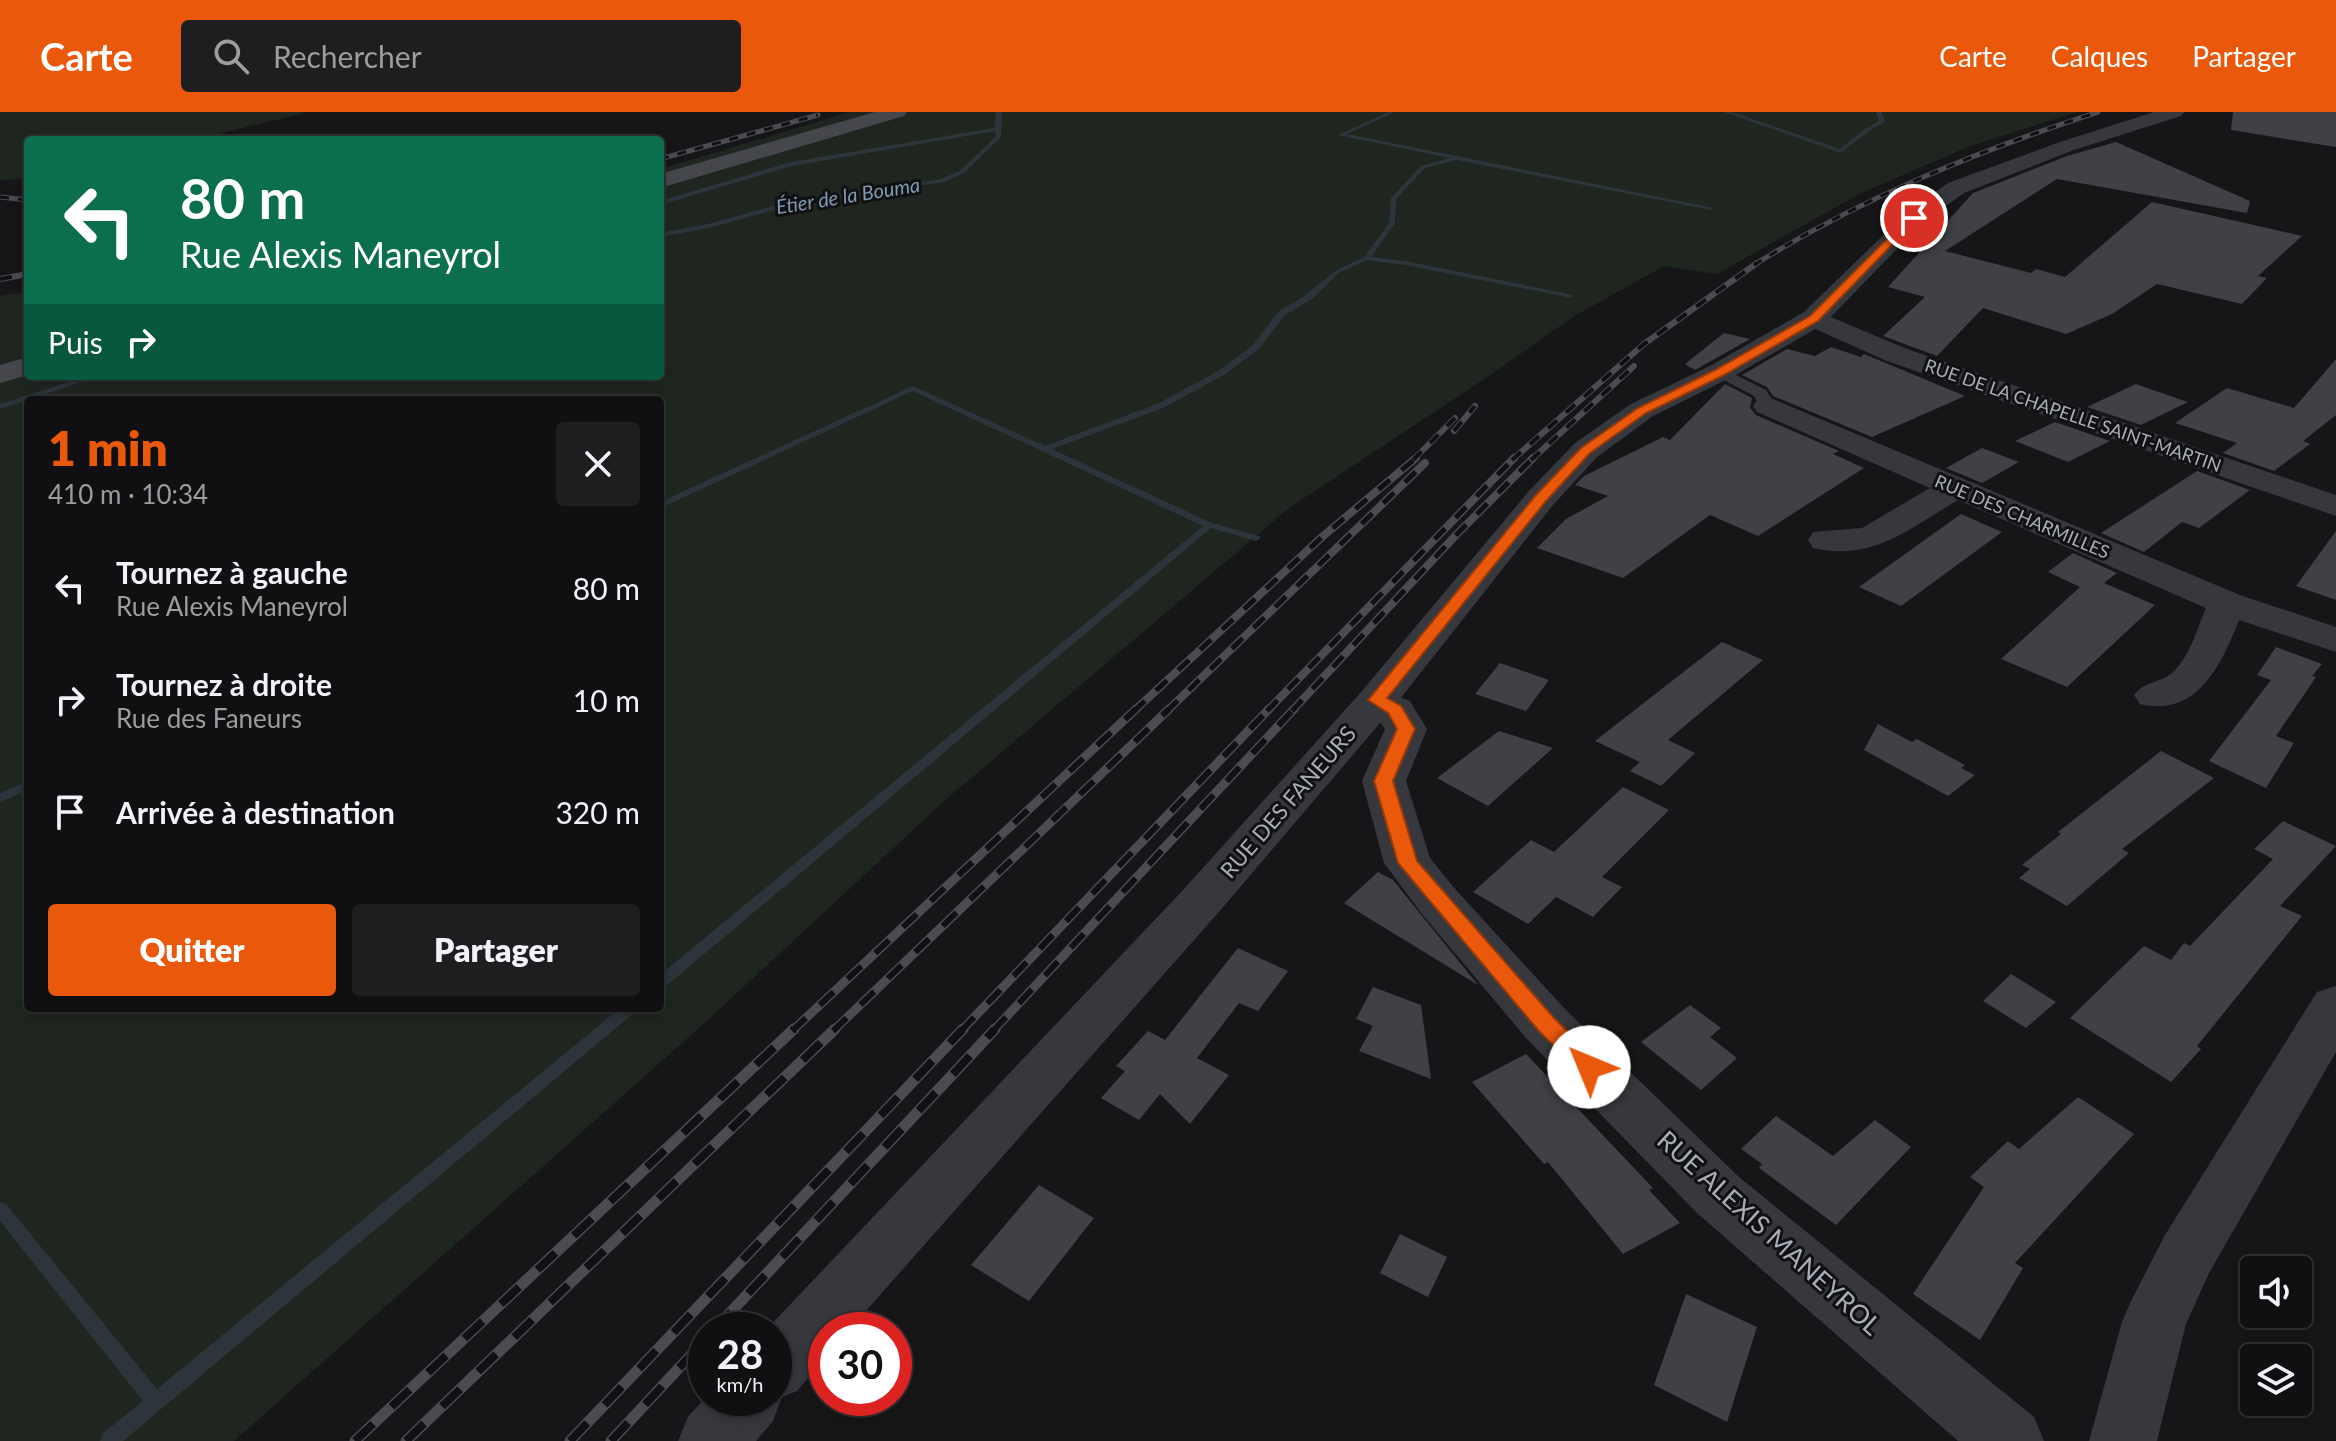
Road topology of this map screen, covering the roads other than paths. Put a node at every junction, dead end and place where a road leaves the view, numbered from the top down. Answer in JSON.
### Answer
{"nodes":[{"id":1,"x":897,"y":112,"type":"edge"},
{"id":2,"x":2174,"y":112,"type":"edge"},
{"id":3,"x":664,"y":180,"type":"edge"},
{"id":4,"x":1814,"y":318,"type":"junction"},
{"id":5,"x":24,"y":367,"type":"edge"},
{"id":6,"x":1720,"y":372,"type":"junction"},
{"id":7,"x":0,"y":374,"type":"edge"},
{"id":8,"x":1768,"y":406,"type":"joint"},
{"id":9,"x":1953,"y":488,"type":"junction"},
{"id":10,"x":2336,"y":506,"type":"edge"},
{"id":11,"x":1826,"y":540,"type":"dead end"},
{"id":12,"x":2227,"y":603,"type":"junction"},
{"id":13,"x":2336,"y":640,"type":"edge"},
{"id":14,"x":2155,"y":695,"type":"dead end"},
{"id":15,"x":1377,"y":700,"type":"junction"},
{"id":16,"x":2336,"y":1006,"type":"edge"},
{"id":17,"x":792,"y":1349,"type":"edge"},
{"id":18,"x":734,"y":1416,"type":"edge"},
{"id":19,"x":712,"y":1441,"type":"edge"},
{"id":20,"x":2010,"y":1441,"type":"edge"},
{"id":21,"x":2123,"y":1441,"type":"edge"}],
"edges":[{"from":1,"to":3,"type":"main road"},
{"from":2,"to":4,"type":"street","name":"RUE DES FANEURS"},
{"from":4,"to":6,"type":"street","name":"RUE DES FANEURS"},
{"from":4,"to":10,"type":"street","name":"RUE DE LA CHAPELLE SAINT-MARTIN"},
{"from":5,"to":7,"type":"main road"},
{"from":6,"to":8,"type":"lane","name":"RUE DES CHARMILLES"},
{"from":6,"to":15,"type":"street","name":"RUE DES FANEURS"},
{"from":8,"to":9,"type":"street","name":"RUE DES CHARMILLES"},
{"from":9,"to":11,"type":"street"},
{"from":9,"to":12,"type":"street","name":"RUE DES CHARMILLES"},
{"from":12,"to":13,"type":"street","name":"RUE DES CHARMILLES"},
{"from":12,"to":14,"type":"street"},
{"from":15,"to":17,"type":"street","name":"RUE DES FANEURS"},
{"from":15,"to":20,"type":"street","name":"RUE ALEXIS MANEYROL"},
{"from":16,"to":21,"type":"street"},
{"from":18,"to":19,"type":"street"}]}
